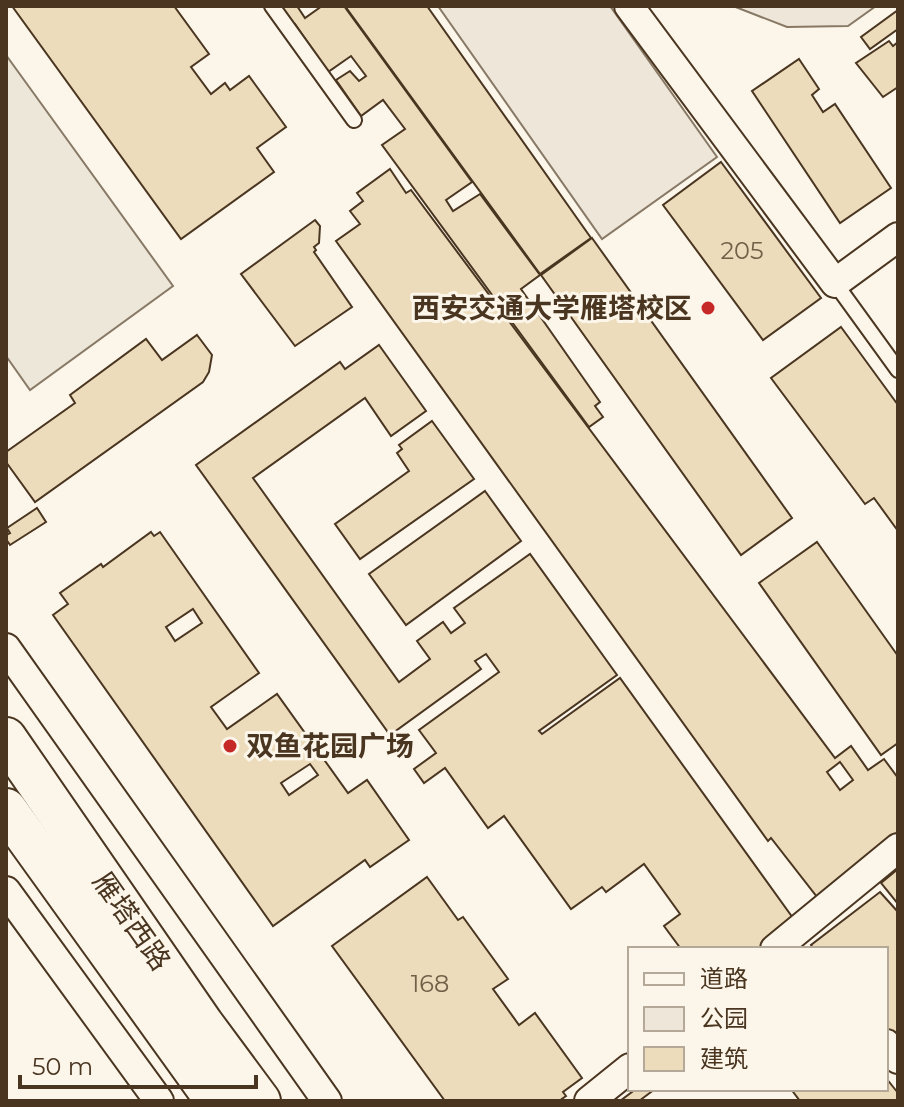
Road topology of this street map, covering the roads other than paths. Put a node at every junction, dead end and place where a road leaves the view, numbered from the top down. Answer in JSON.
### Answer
{"nodes":[{"id":1,"x":272,"y":6,"type":"edge"},
{"id":2,"x":629,"y":6,"type":"edge"},
{"id":3,"x":354,"y":120,"type":"dead end"},
{"id":4,"x":898,"y":237,"type":"edge"},
{"id":5,"x":835,"y":283,"type":"junction"},
{"id":6,"x":898,"y":370,"type":"edge"},
{"id":7,"x":6,"y":648,"type":"edge"},
{"id":8,"x":6,"y":738,"type":"edge"},
{"id":9,"x":6,"y":809,"type":"edge"},
{"id":10,"x":898,"y":848,"type":"edge"},
{"id":11,"x":6,"y":891,"type":"edge"},
{"id":12,"x":794,"y":943,"type":"edge"},
{"id":13,"x":628,"y":1070,"type":"edge"},
{"id":14,"x":159,"y":1101,"type":"edge"},
{"id":15,"x":216,"y":1101,"type":"edge"},
{"id":16,"x":260,"y":1101,"type":"edge"},
{"id":17,"x":327,"y":1101,"type":"edge"},
{"id":18,"x":589,"y":1101,"type":"edge"}],
"edges":[{"from":1,"to":3,"type":"lane"},
{"from":2,"to":5,"type":"street"},
{"from":4,"to":5,"type":"street"},
{"from":5,"to":6,"type":"lane"},
{"from":7,"to":17,"type":"street"},
{"from":8,"to":16,"type":"main road","name":"雁塔西路"},
{"from":9,"to":15,"type":"main road","name":"雁塔西路"},
{"from":10,"to":12,"type":"street"},
{"from":11,"to":14,"type":"street"},
{"from":13,"to":18,"type":"street"}]}
